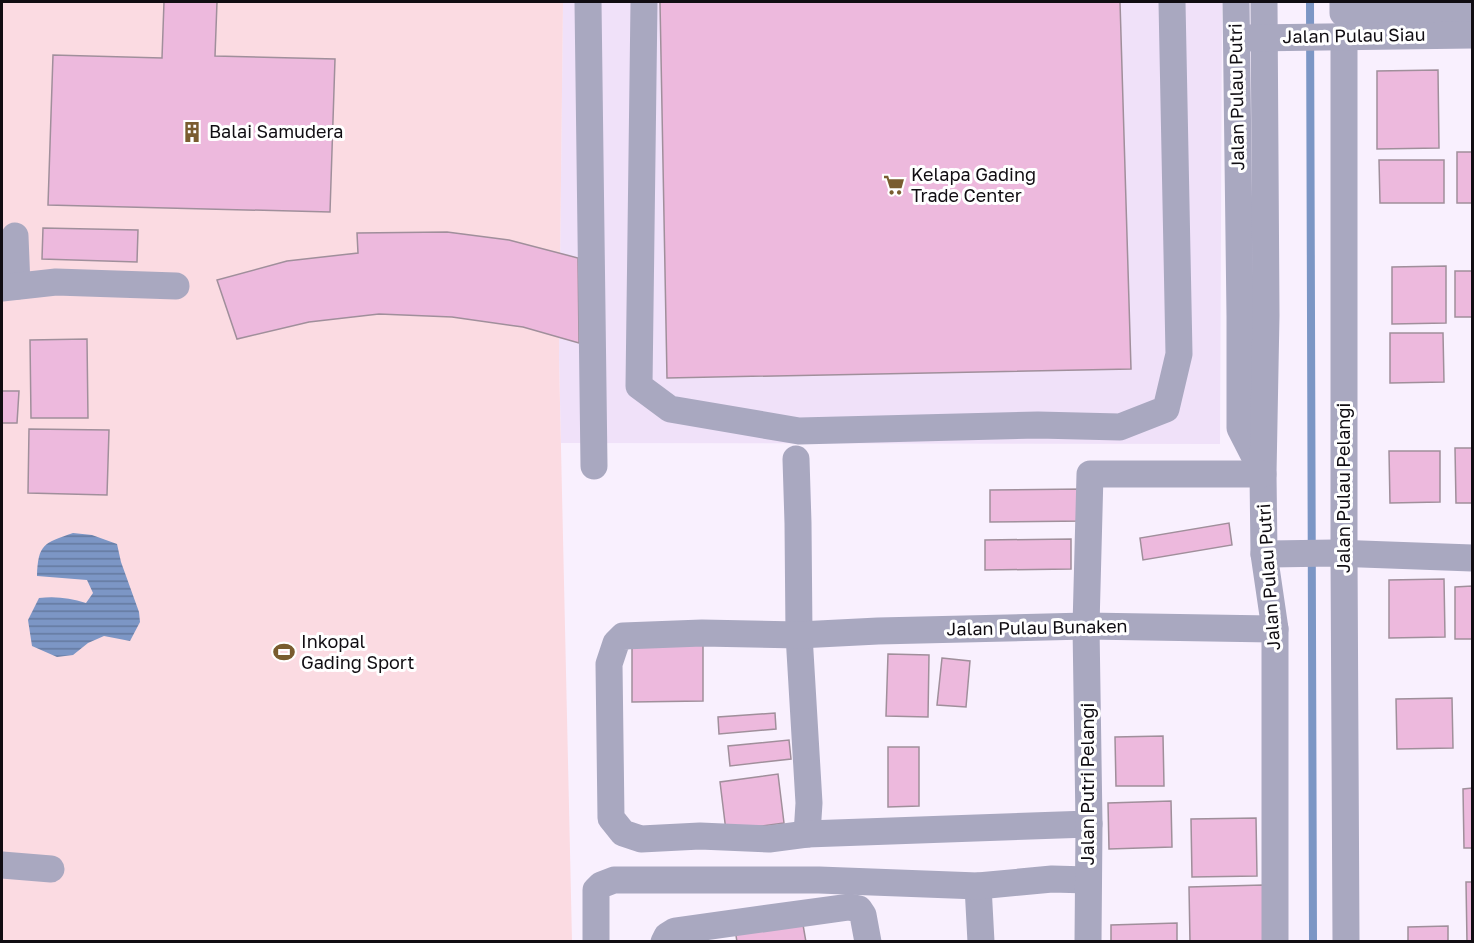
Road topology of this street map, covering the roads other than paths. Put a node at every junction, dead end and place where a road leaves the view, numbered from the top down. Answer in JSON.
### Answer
{"nodes":[{"id":1,"x":588,"y":2,"type":"edge"},
{"id":2,"x":644,"y":2,"type":"edge"},
{"id":3,"x":1172,"y":2,"type":"edge"},
{"id":4,"x":1236,"y":2,"type":"edge"},
{"id":5,"x":1264,"y":2,"type":"edge"},
{"id":6,"x":1473,"y":15,"type":"edge"},
{"id":7,"x":1340,"y":21,"type":"edge"},
{"id":8,"x":1473,"y":35,"type":"edge"},
{"id":9,"x":1236,"y":38,"type":"junction"},
{"id":10,"x":1270,"y":38,"type":"junction"},
{"id":11,"x":15,"y":236,"type":"dead end"},
{"id":12,"x":176,"y":286,"type":"dead end"},
{"id":13,"x":9,"y":287,"type":"edge"},
{"id":14,"x":1266,"y":315,"type":"junction"},
{"id":15,"x":1240,"y":316,"type":"junction"},
{"id":16,"x":796,"y":459,"type":"dead end"},
{"id":17,"x":594,"y":466,"type":"dead end"},
{"id":18,"x":1263,"y":474,"type":"junction"},
{"id":19,"x":1339,"y":553,"type":"junction"},
{"id":20,"x":1271,"y":554,"type":"junction"},
{"id":21,"x":1473,"y":558,"type":"edge"},
{"id":22,"x":1086,"y":626,"type":"junction"},
{"id":23,"x":1275,"y":629,"type":"junction"},
{"id":24,"x":799,"y":635,"type":"junction"},
{"id":25,"x":1089,"y":824,"type":"junction"},
{"id":26,"x":807,"y":834,"type":"junction"},
{"id":27,"x":2,"y":865,"type":"edge"},
{"id":28,"x":51,"y":869,"type":"dead end"},
{"id":29,"x":819,"y":880,"type":"junction"},
{"id":30,"x":1088,"y":880,"type":"junction"},
{"id":31,"x":978,"y":886,"type":"junction"},
{"id":32,"x":818,"y":910,"type":"junction"},
{"id":33,"x":596,"y":942,"type":"edge"},
{"id":34,"x":664,"y":942,"type":"edge"},
{"id":35,"x":868,"y":942,"type":"edge"},
{"id":36,"x":981,"y":942,"type":"edge"},
{"id":37,"x":1088,"y":942,"type":"edge"},
{"id":38,"x":1275,"y":942,"type":"edge"},
{"id":39,"x":1346,"y":942,"type":"edge"}],
"edges":[{"from":1,"to":17,"type":"street"},
{"from":2,"to":3,"type":"street"},
{"from":4,"to":9,"type":"street","name":"Jalan Pulau Putri"},
{"from":5,"to":10,"type":"street"},
{"from":6,"to":7,"type":"street"},
{"from":7,"to":8,"type":"street","name":"Jalan Pulau Siau"},
{"from":7,"to":10,"type":"street","name":"Jalan Pulau Siau"},
{"from":7,"to":19,"type":"street","name":"Jalan Pulau Pelangi"},
{"from":9,"to":10,"type":"street","name":"Jalan Pulau Siau"},
{"from":9,"to":15,"type":"street","name":"Jalan Pulau Putri"},
{"from":10,"to":14,"type":"street"},
{"from":11,"to":13,"type":"street"},
{"from":12,"to":13,"type":"street"},
{"from":14,"to":15,"type":"street"},
{"from":14,"to":18,"type":"street"},
{"from":15,"to":18,"type":"street","name":"Jalan Pulau Putri"},
{"from":16,"to":24,"type":"street"},
{"from":18,"to":20,"type":"street","name":"Jalan Pulau Putri"},
{"from":18,"to":22,"type":"street","name":"Jalan Putri Pelangi"},
{"from":19,"to":20,"type":"street"},
{"from":19,"to":21,"type":"street"},
{"from":19,"to":39,"type":"street","name":"Jalan Pulau Pelangi"},
{"from":20,"to":23,"type":"street","name":"Jalan Pulau Putri"},
{"from":22,"to":23,"type":"street","name":"Jalan Pulau Bunaken"},
{"from":22,"to":24,"type":"street","name":"Jalan Pulau Bunaken"},
{"from":22,"to":25,"type":"street","name":"Jalan Putri Pelangi"},
{"from":23,"to":38,"type":"street","name":"Jalan Pulau Putri"},
{"from":24,"to":26,"type":"street"},
{"from":24,"to":26,"type":"street","name":"Jalan Pulau Bunaken"},
{"from":25,"to":26,"type":"street"},
{"from":25,"to":30,"type":"street","name":"Jalan Putri Pelangi"},
{"from":27,"to":28,"type":"street"},
{"from":29,"to":31,"type":"street"},
{"from":29,"to":32,"type":"street"},
{"from":29,"to":33,"type":"street"},
{"from":30,"to":31,"type":"street"},
{"from":30,"to":37,"type":"street","name":"Jalan Putri Pelangi"},
{"from":31,"to":36,"type":"street"},
{"from":32,"to":34,"type":"street"},
{"from":32,"to":35,"type":"street"}]}
